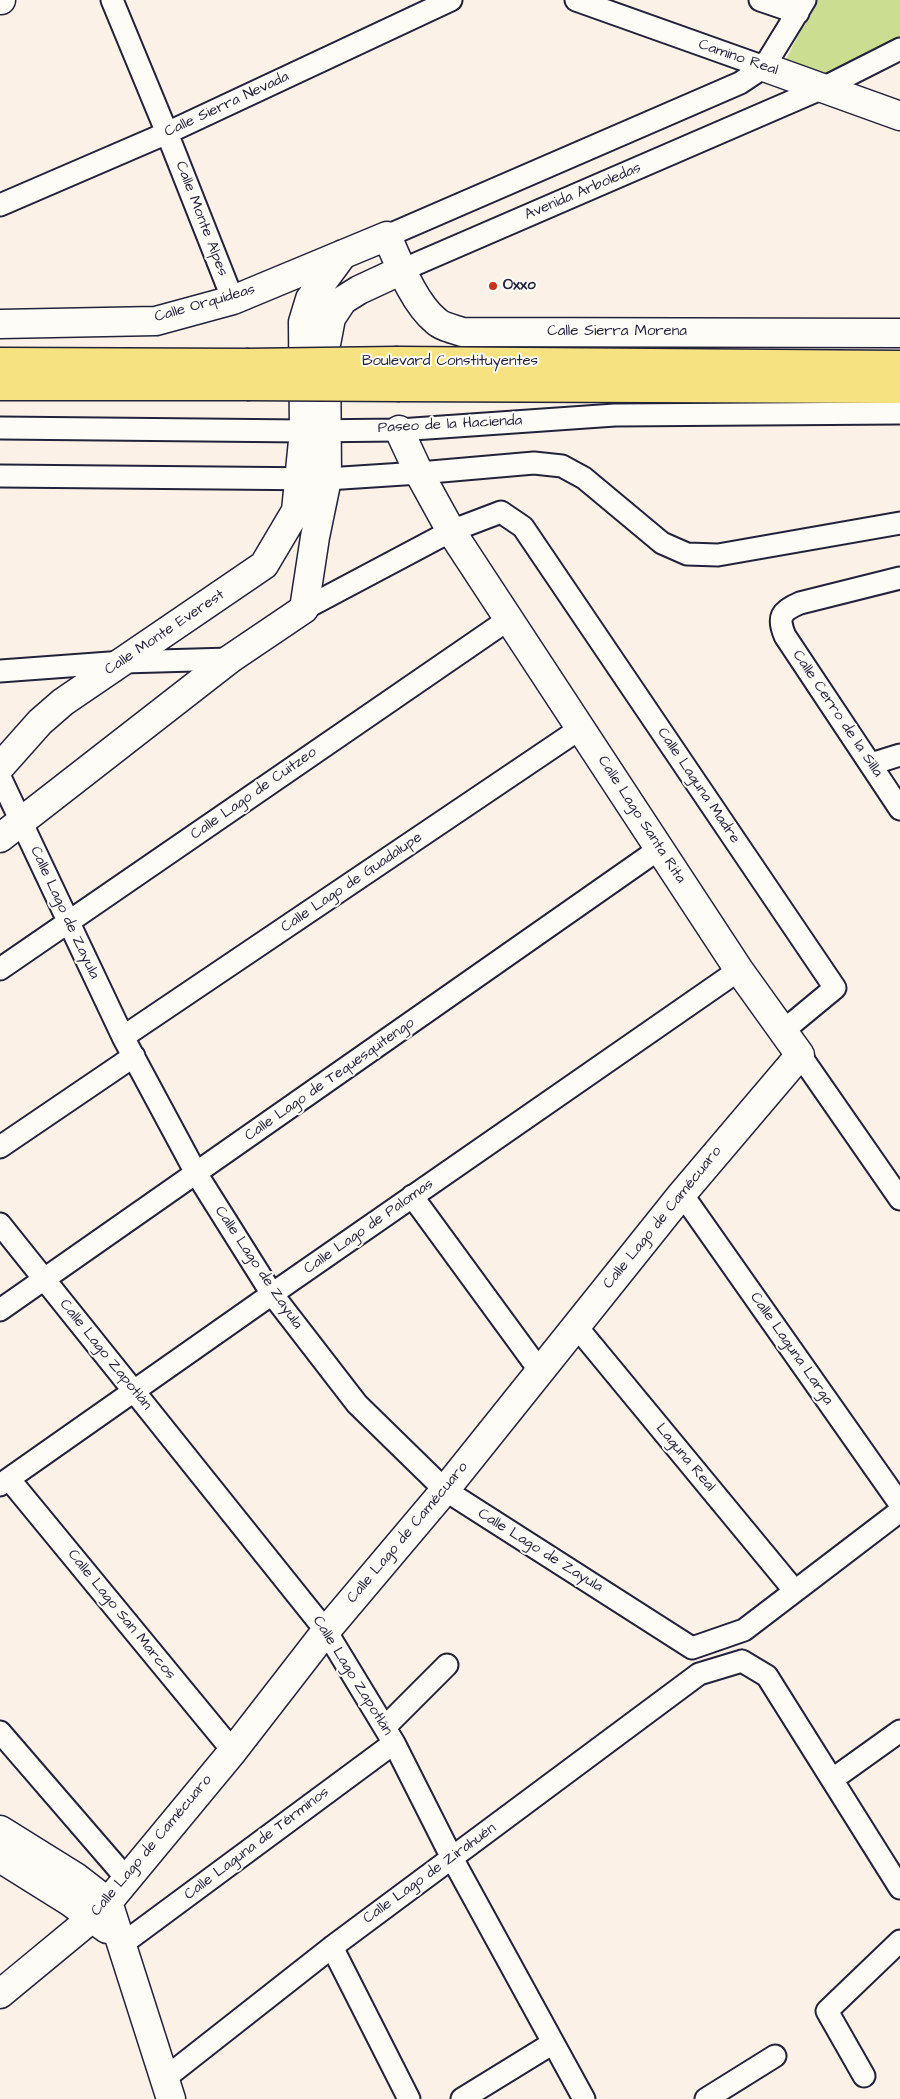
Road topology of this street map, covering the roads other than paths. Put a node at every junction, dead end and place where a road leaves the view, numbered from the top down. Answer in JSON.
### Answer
{"nodes":[{"id":1,"x":112,"y":0,"type":"edge"},
{"id":2,"x":451,"y":0,"type":"edge"},
{"id":3,"x":576,"y":0,"type":"edge"},
{"id":4,"x":760,"y":0,"type":"edge"},
{"id":5,"x":802,"y":7,"type":"edge"},
{"id":6,"x":900,"y":49,"type":"edge"},
{"id":7,"x":764,"y":67,"type":"junction"},
{"id":8,"x":824,"y":87,"type":"junction"},
{"id":9,"x":900,"y":116,"type":"edge"},
{"id":10,"x":167,"y":133,"type":"junction"},
{"id":11,"x":0,"y":205,"type":"edge"},
{"id":12,"x":387,"y":236,"type":"junction"},
{"id":13,"x":343,"y":254,"type":"junction"},
{"id":14,"x":402,"y":270,"type":"junction"},
{"id":15,"x":233,"y":300,"type":"junction"},
{"id":16,"x":343,"y":300,"type":"joint"},
{"id":17,"x":0,"y":324,"type":"edge"},
{"id":18,"x":900,"y":334,"type":"edge"},
{"id":19,"x":0,"y":362,"type":"edge"},
{"id":20,"x":900,"y":365,"type":"edge"},
{"id":21,"x":246,"y":374,"type":"junction"},
{"id":22,"x":399,"y":374,"type":"junction"},
{"id":23,"x":0,"y":386,"type":"edge"},
{"id":24,"x":900,"y":389,"type":"edge"},
{"id":25,"x":900,"y":413,"type":"edge"},
{"id":26,"x":0,"y":428,"type":"edge"},
{"id":27,"x":399,"y":430,"type":"junction"},
{"id":28,"x":315,"y":431,"type":"junction"},
{"id":29,"x":419,"y":474,"type":"junction"},
{"id":30,"x":0,"y":476,"type":"edge"},
{"id":31,"x":327,"y":479,"type":"junction"},
{"id":32,"x":300,"y":480,"type":"junction"},
{"id":33,"x":900,"y":523,"type":"edge"},
{"id":34,"x":451,"y":530,"type":"junction"},
{"id":35,"x":900,"y":578,"type":"edge"},
{"id":36,"x":304,"y":609,"type":"junction"},
{"id":37,"x":509,"y":619,"type":"junction"},
{"id":38,"x":230,"y":659,"type":"junction"},
{"id":39,"x":123,"y":662,"type":"junction"},
{"id":40,"x":0,"y":671,"type":"edge"},
{"id":41,"x":581,"y":728,"type":"junction"},
{"id":42,"x":900,"y":755,"type":"edge"},
{"id":43,"x":871,"y":764,"type":"junction"},
{"id":44,"x":0,"y":767,"type":"edge"},
{"id":45,"x":0,"y":777,"type":"edge"},
{"id":46,"x":900,"y":809,"type":"edge"},
{"id":47,"x":10,"y":830,"type":"edge"},
{"id":48,"x":659,"y":849,"type":"junction"},
{"id":49,"x":68,"y":922,"type":"junction"},
{"id":50,"x":0,"y":969,"type":"edge"},
{"id":51,"x":739,"y":970,"type":"junction"},
{"id":52,"x":783,"y":1031,"type":"junction"},
{"id":53,"x":123,"y":1037,"type":"junction"},
{"id":54,"x":800,"y":1055,"type":"junction"},
{"id":55,"x":134,"y":1056,"type":"junction"},
{"id":56,"x":0,"y":1147,"type":"edge"},
{"id":57,"x":196,"y":1173,"type":"junction"},
{"id":58,"x":682,"y":1194,"type":"junction"},
{"id":59,"x":412,"y":1196,"type":"junction"},
{"id":60,"x":900,"y":1199,"type":"edge"},
{"id":61,"x":0,"y":1224,"type":"edge"},
{"id":62,"x":44,"y":1280,"type":"junction"},
{"id":63,"x":272,"y":1294,"type":"junction"},
{"id":64,"x":0,"y":1310,"type":"edge"},
{"id":65,"x":576,"y":1326,"type":"junction"},
{"id":66,"x":540,"y":1371,"type":"junction"},
{"id":67,"x":134,"y":1391,"type":"junction"},
{"id":68,"x":5,"y":1482,"type":"edge"},
{"id":69,"x":445,"y":1490,"type":"junction"},
{"id":70,"x":900,"y":1504,"type":"edge"},
{"id":71,"x":900,"y":1511,"type":"edge"},
{"id":72,"x":794,"y":1590,"type":"junction"},
{"id":73,"x":744,"y":1630,"type":"junction"},
{"id":74,"x":326,"y":1631,"type":"junction"},
{"id":75,"x":692,"y":1648,"type":"junction"},
{"id":76,"x":742,"y":1661,"type":"junction"},
{"id":77,"x":447,"y":1665,"type":"dead end"},
{"id":78,"x":699,"y":1674,"type":"junction"},
{"id":79,"x":900,"y":1731,"type":"edge"},
{"id":80,"x":0,"y":1732,"type":"edge"},
{"id":81,"x":389,"y":1735,"type":"junction"},
{"id":82,"x":233,"y":1751,"type":"junction"},
{"id":83,"x":833,"y":1779,"type":"junction"},
{"id":84,"x":0,"y":1830,"type":"edge"},
{"id":85,"x":0,"y":1858,"type":"edge"},
{"id":86,"x":452,"y":1858,"type":"junction"},
{"id":87,"x":127,"y":1879,"type":"junction"},
{"id":88,"x":900,"y":1888,"type":"edge"},
{"id":89,"x":100,"y":1910,"type":"junction"},
{"id":90,"x":120,"y":1941,"type":"junction"},
{"id":91,"x":900,"y":1942,"type":"edge"},
{"id":92,"x":332,"y":1947,"type":"junction"},
{"id":93,"x":0,"y":1994,"type":"edge"},
{"id":94,"x":553,"y":2043,"type":"junction"},
{"id":95,"x":775,"y":2056,"type":"dead end"},
{"id":96,"x":864,"y":2076,"type":"dead end"},
{"id":97,"x":167,"y":2089,"type":"edge"},
{"id":98,"x":408,"y":2099,"type":"edge"},
{"id":99,"x":462,"y":2099,"type":"edge"},
{"id":100,"x":584,"y":2099,"type":"edge"},
{"id":101,"x":706,"y":2099,"type":"edge"}],
"edges":[{"from":1,"to":10,"type":"street","name":"Calle Monte Alpes"},
{"from":2,"to":10,"type":"street","name":"Calle Sierra Nevada"},
{"from":3,"to":7,"type":"street","name":"Camino Real"},
{"from":4,"to":5,"type":"street"},
{"from":5,"to":7,"type":"street"},
{"from":6,"to":8,"type":"street","name":"Avenida Arboledas"},
{"from":7,"to":8,"type":"street","name":"Camino Real"},
{"from":7,"to":12,"type":"street"},
{"from":8,"to":9,"type":"street","name":"Camino Real"},
{"from":8,"to":14,"type":"street","name":"Avenida Arboledas"},
{"from":10,"to":11,"type":"street","name":"Calle Sierra Nevada"},
{"from":10,"to":15,"type":"street","name":"Calle Monte Alpes"},
{"from":12,"to":13,"type":"street"},
{"from":12,"to":14,"type":"street","name":"Calle Sierra Morena"},
{"from":13,"to":15,"type":"street","name":"Calle Orquídeas"},
{"from":13,"to":28,"type":"street","name":"Calle Monte Everest"},
{"from":14,"to":16,"type":"street","name":"Avenida Arboledas"},
{"from":14,"to":18,"type":"street","name":"Calle Sierra Morena"},
{"from":15,"to":17,"type":"street","name":"Calle Orquídeas"},
{"from":16,"to":28,"type":"street","name":"Calle Monte Everest"},
{"from":19,"to":21,"type":"highway","name":"Boulevard Constituyentes"},
{"from":20,"to":22,"type":"highway","name":"Boulevard Constituyentes"},
{"from":21,"to":22,"type":"highway","name":"Boulevard Constituyentes","bridge":true},
{"from":21,"to":23,"type":"highway","name":"Boulevard Constituyentes"},
{"from":22,"to":24,"type":"highway","name":"Boulevard Constituyentes"},
{"from":25,"to":27,"type":"street","name":"Paseo de la Hacienda"},
{"from":26,"to":28,"type":"street","name":"Paseo de la Hacienda"},
{"from":27,"to":28,"type":"street","name":"Paseo de la Hacienda"},
{"from":27,"to":29,"type":"street","name":"Calle Lago Santa Rita"},
{"from":28,"to":31,"type":"street","name":"Calle Monte Everest"},
{"from":28,"to":32,"type":"street","name":"Calle Monte Everest"},
{"from":29,"to":31,"type":"street"},
{"from":29,"to":33,"type":"street"},
{"from":29,"to":34,"type":"street","name":"Calle Lago Santa Rita"},
{"from":30,"to":32,"type":"street"},
{"from":31,"to":32,"type":"street"},
{"from":31,"to":36,"type":"street","name":"Calle Monte Everest"},
{"from":32,"to":39,"type":"street","name":"Calle Monte Everest"},
{"from":34,"to":36,"type":"street"},
{"from":34,"to":37,"type":"street","name":"Calle Lago Santa Rita"},
{"from":34,"to":52,"type":"street","name":"Calle Laguna Madre"},
{"from":35,"to":43,"type":"street","name":"Calle Cerro de la Silla"},
{"from":36,"to":38,"type":"street"},
{"from":37,"to":41,"type":"street","name":"Calle Lago Santa Rita"},
{"from":37,"to":49,"type":"street","name":"Calle Lago de Cuitzeo"},
{"from":38,"to":39,"type":"street"},
{"from":38,"to":47,"type":"street"},
{"from":39,"to":40,"type":"street"},
{"from":39,"to":44,"type":"street","name":"Calle Monte Everest"},
{"from":41,"to":48,"type":"street","name":"Calle Lago Santa Rita"},
{"from":41,"to":53,"type":"street","name":"Calle Lago de Guadalupe"},
{"from":42,"to":43,"type":"street"},
{"from":43,"to":46,"type":"street","name":"Calle Cerro de la Silla"},
{"from":45,"to":47,"type":"street","name":"Calle Lago de Zayula"},
{"from":47,"to":49,"type":"street","name":"Calle Lago de Zayula"},
{"from":48,"to":51,"type":"street","name":"Calle Lago Santa Rita"},
{"from":48,"to":57,"type":"street","name":"Calle Lago de Tequesquitengo"},
{"from":49,"to":50,"type":"street","name":"Calle Lago de Cuitzeo"},
{"from":49,"to":53,"type":"street","name":"Calle Lago de Zayula"},
{"from":51,"to":52,"type":"street","name":"Calle Lago Santa Rita"},
{"from":51,"to":59,"type":"street","name":"Calle Lago de Palomas"},
{"from":52,"to":54,"type":"street","name":"Calle Lago Santa Rita"},
{"from":53,"to":55,"type":"street","name":"Calle Lago de Zayula"},
{"from":54,"to":58,"type":"street","name":"Calle Lago de Camécuaro"},
{"from":54,"to":60,"type":"street","name":"Calle Lago Santa Rita"},
{"from":55,"to":56,"type":"street"},
{"from":55,"to":57,"type":"street","name":"Calle Lago de Zayula"},
{"from":57,"to":62,"type":"street","name":"Calle Lago de Tequesquitengo"},
{"from":57,"to":63,"type":"street","name":"Calle Lago de Zayula"},
{"from":58,"to":65,"type":"street","name":"Calle Lago de Camécuaro"},
{"from":58,"to":70,"type":"street","name":"Calle Laguna Larga"},
{"from":59,"to":63,"type":"street","name":"Calle Lago de Palomas"},
{"from":59,"to":66,"type":"street"},
{"from":61,"to":62,"type":"street","name":"Calle Lago Zapotlán"},
{"from":62,"to":64,"type":"street","name":"Calle Lago de Tequesquitengo"},
{"from":62,"to":67,"type":"street","name":"Calle Lago Zapotlán"},
{"from":63,"to":67,"type":"street","name":"Calle Lago de Palomas"},
{"from":63,"to":69,"type":"street","name":"Calle Lago de Zayula"},
{"from":65,"to":66,"type":"street","name":"Calle Lago de Camécuaro"},
{"from":65,"to":72,"type":"street","name":"Laguna Real"},
{"from":66,"to":69,"type":"street","name":"Calle Lago de Camécuaro"},
{"from":67,"to":68,"type":"street","name":"Calle Lago de Palomas"},
{"from":67,"to":74,"type":"street","name":"Calle Lago Zapotlán"},
{"from":68,"to":82,"type":"street","name":"Calle Lago San Marcos"},
{"from":69,"to":74,"type":"street","name":"Calle Lago de Camécuaro"},
{"from":69,"to":75,"type":"street","name":"Calle Lago de Zayula"},
{"from":71,"to":72,"type":"street"},
{"from":72,"to":73,"type":"street"},
{"from":73,"to":75,"type":"street"},
{"from":73,"to":76,"type":"street"},
{"from":74,"to":81,"type":"street","name":"Calle Lago Zapotlán"},
{"from":74,"to":82,"type":"street","name":"Calle Lago de Camécuaro"},
{"from":75,"to":78,"type":"street"},
{"from":76,"to":78,"type":"street","name":"Calle Lago de Zirahuén"},
{"from":76,"to":83,"type":"street"},
{"from":77,"to":81,"type":"street","name":"Calle Laguna de Términos"},
{"from":78,"to":86,"type":"street","name":"Calle Lago de Zirahuén"},
{"from":79,"to":83,"type":"street"},
{"from":80,"to":87,"type":"street"},
{"from":81,"to":86,"type":"street","name":"Calle Lago Zapotlán"},
{"from":81,"to":90,"type":"street","name":"Calle Laguna de Términos"},
{"from":82,"to":87,"type":"street","name":"Calle Lago de Camécuaro"},
{"from":83,"to":88,"type":"street"},
{"from":84,"to":89,"type":"street"},
{"from":85,"to":89,"type":"street"},
{"from":86,"to":92,"type":"street","name":"Calle Lago de Zirahuén"},
{"from":86,"to":94,"type":"street","name":"Calle Lago Zapotlán"},
{"from":87,"to":89,"type":"street","name":"Calle Lago de Camécuaro"},
{"from":89,"to":90,"type":"street"},
{"from":89,"to":93,"type":"street","name":"Calle Lago de Camécuaro"},
{"from":90,"to":97,"type":"street"},
{"from":91,"to":96,"type":"street"},
{"from":92,"to":97,"type":"street","name":"Calle Lago de Zirahuén"},
{"from":92,"to":98,"type":"street"},
{"from":94,"to":99,"type":"street"},
{"from":94,"to":100,"type":"street","name":"Calle Lago Zapotlán"},
{"from":95,"to":101,"type":"street"}]}
